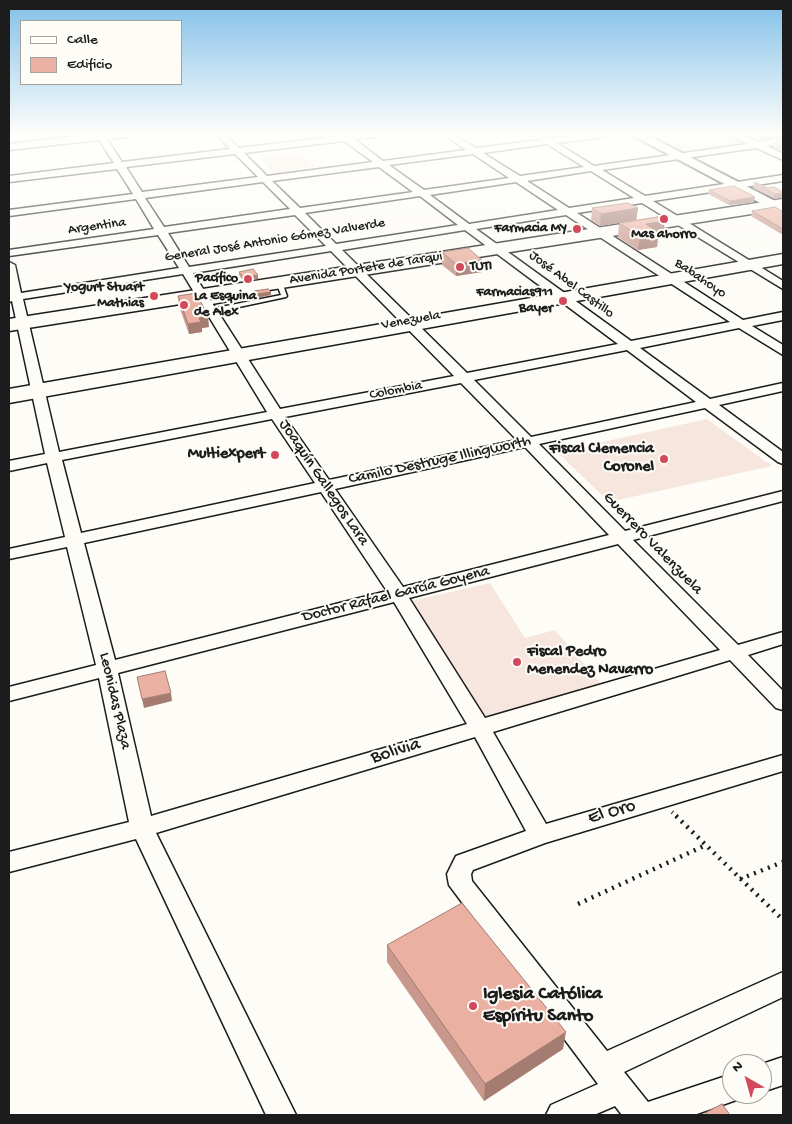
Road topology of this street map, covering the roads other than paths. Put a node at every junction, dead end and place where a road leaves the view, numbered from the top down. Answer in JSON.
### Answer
{"nodes":[{"id":1,"x":134,"y":186,"type":"edge"},
{"id":2,"x":207,"y":186,"type":"edge"},
{"id":3,"x":273,"y":186,"type":"edge"},
{"id":4,"x":413,"y":186,"type":"edge"},
{"id":5,"x":472,"y":186,"type":"edge"},
{"id":6,"x":532,"y":186,"type":"edge"},
{"id":7,"x":621,"y":186,"type":"edge"},
{"id":8,"x":732,"y":186,"type":"edge"},
{"id":9,"x":736,"y":186,"type":"edge"},
{"id":10,"x":423,"y":194,"type":"junction"},
{"id":11,"x":139,"y":195,"type":"junction"},
{"id":12,"x":641,"y":199,"type":"junction"},
{"id":13,"x":780,"y":207,"type":"edge"},
{"id":14,"x":568,"y":211,"type":"junction"},
{"id":15,"x":297,"y":212,"type":"junction"},
{"id":16,"x":9,"y":213,"type":"edge"},
{"id":17,"x":676,"y":220,"type":"junction"},
{"id":18,"x":466,"y":226,"type":"junction"},
{"id":19,"x":162,"y":232,"type":"junction"},
{"id":20,"x":601,"y":232,"type":"junction"},
{"id":21,"x":334,"y":247,"type":"junction"},
{"id":22,"x":497,"y":248,"type":"junction"},
{"id":23,"x":9,"y":253,"type":"edge"},
{"id":24,"x":783,"y":258,"type":"edge"},
{"id":25,"x":748,"y":264,"type":"junction"},
{"id":26,"x":9,"y":265,"type":"edge"},
{"id":27,"x":186,"y":270,"type":"junction"},
{"id":28,"x":358,"y":270,"type":"junction"},
{"id":29,"x":671,"y":277,"type":"junction"},
{"id":30,"x":783,"y":286,"type":"edge"},
{"id":31,"x":267,"y":288,"type":"junction"},
{"id":32,"x":228,"y":295,"type":"junction"},
{"id":33,"x":13,"y":297,"type":"edge"},
{"id":34,"x":562,"y":297,"type":"junction"},
{"id":35,"x":207,"y":303,"type":"junction"},
{"id":36,"x":249,"y":304,"type":"junction"},
{"id":37,"x":237,"y":306,"type":"junction"},
{"id":38,"x":783,"y":316,"type":"edge"},
{"id":39,"x":16,"y":324,"type":"edge"},
{"id":40,"x":409,"y":324,"type":"junction"},
{"id":41,"x":741,"y":324,"type":"junction"},
{"id":42,"x":627,"y":345,"type":"junction"},
{"id":43,"x":783,"y":351,"type":"edge"},
{"id":44,"x":238,"y":354,"type":"junction"},
{"id":45,"x":463,"y":378,"type":"junction"},
{"id":46,"x":783,"y":387,"type":"edge"},
{"id":47,"x":40,"y":391,"type":"junction"},
{"id":48,"x":9,"y":396,"type":"edge"},
{"id":49,"x":708,"y":404,"type":"junction"},
{"id":50,"x":276,"y":414,"type":"junction"},
{"id":51,"x":528,"y":442,"type":"junction"},
{"id":52,"x":53,"y":457,"type":"junction"},
{"id":53,"x":783,"y":459,"type":"edge"},
{"id":54,"x":9,"y":466,"type":"edge"},
{"id":55,"x":326,"y":486,"type":"junction"},
{"id":56,"x":783,"y":496,"type":"edge"},
{"id":57,"x":621,"y":537,"type":"junction"},
{"id":58,"x":75,"y":540,"type":"junction"},
{"id":59,"x":9,"y":554,"type":"edge"},
{"id":60,"x":398,"y":594,"type":"junction"},
{"id":61,"x":783,"y":638,"type":"edge"},
{"id":62,"x":735,"y":653,"type":"junction"},
{"id":63,"x":107,"y":668,"type":"junction"},
{"id":64,"x":9,"y":694,"type":"edge"},
{"id":65,"x":783,"y":703,"type":"edge"},
{"id":66,"x":480,"y":727,"type":"junction"},
{"id":67,"x":783,"y":763,"type":"edge"},
{"id":68,"x":142,"y":828,"type":"junction"},
{"id":69,"x":540,"y":835,"type":"junction"},
{"id":70,"x":9,"y":862,"type":"edge"},
{"id":71,"x":783,"y":984,"type":"edge"},
{"id":72,"x":611,"y":1078,"type":"junction"},
{"id":73,"x":722,"y":1091,"type":"edge"},
{"id":74,"x":281,"y":1115,"type":"edge"},
{"id":75,"x":561,"y":1115,"type":"edge"},
{"id":76,"x":640,"y":1115,"type":"edge"},
{"id":77,"x":653,"y":1115,"type":"edge"}],
"edges":[{"from":1,"to":11,"type":"street","name":"Joaquín Gallegos Lara"},
{"from":2,"to":11,"type":"street"},
{"from":3,"to":15,"type":"street","name":"Guerrero Valenzuela"},
{"from":4,"to":10,"type":"street","name":"José Abel Castillo"},
{"from":5,"to":10,"type":"street","name":"Argentina"},
{"from":6,"to":14,"type":"street","name":"Babahoyo"},
{"from":7,"to":12,"type":"street"},
{"from":8,"to":12,"type":"street","name":"General José Antonio Gómez Valverde"},
{"from":9,"to":13,"type":"main road"},
{"from":10,"to":15,"type":"street","name":"Argentina"},
{"from":10,"to":18,"type":"street","name":"José Abel Castillo"},
{"from":11,"to":16,"type":"street"},
{"from":11,"to":19,"type":"street","name":"Joaquín Gallegos Lara"},
{"from":12,"to":14,"type":"street","name":"General José Antonio Gómez Valverde"},
{"from":12,"to":17,"type":"street"},
{"from":13,"to":17,"type":"main road","name":"Avenida Portete de Tarqui"},
{"from":14,"to":18,"type":"street","name":"General José Antonio Gómez Valverde"},
{"from":14,"to":20,"type":"street","name":"Babahoyo"},
{"from":15,"to":19,"type":"street","name":"Argentina"},
{"from":15,"to":21,"type":"street","name":"Guerrero Valenzuela"},
{"from":17,"to":20,"type":"main road","name":"Avenida Portete de Tarqui"},
{"from":17,"to":25,"type":"street"},
{"from":18,"to":21,"type":"street","name":"General José Antonio Gómez Valverde"},
{"from":18,"to":22,"type":"street","name":"José Abel Castillo"},
{"from":19,"to":23,"type":"street","name":"Argentina"},
{"from":19,"to":27,"type":"street","name":"Joaquín Gallegos Lara"},
{"from":20,"to":22,"type":"main road","name":"Avenida Portete de Tarqui"},
{"from":20,"to":29,"type":"street","name":"Babahoyo"},
{"from":21,"to":27,"type":"street","name":"General José Antonio Gómez Valverde"},
{"from":21,"to":28,"type":"street","name":"Guerrero Valenzuela"},
{"from":22,"to":28,"type":"main road","name":"Avenida Portete de Tarqui"},
{"from":22,"to":34,"type":"street","name":"José Abel Castillo"},
{"from":24,"to":25,"type":"main road","name":"Venezuela"},
{"from":25,"to":29,"type":"main road","name":"Venezuela"},
{"from":25,"to":30,"type":"street"},
{"from":26,"to":33,"type":"street","name":"Leonidas Plaza"},
{"from":27,"to":33,"type":"street","name":"General José Antonio Gómez Valverde"},
{"from":27,"to":35,"type":"street","name":"Joaquín Gallegos Lara"},
{"from":28,"to":31,"type":"main road","name":"Avenida Portete de Tarqui"},
{"from":28,"to":40,"type":"street","name":"Guerrero Valenzuela"},
{"from":29,"to":34,"type":"main road","name":"Venezuela"},
{"from":29,"to":41,"type":"street","name":"Babahoyo"},
{"from":31,"to":32,"type":"main road","name":"Avenida Portete de Tarqui"},
{"from":31,"to":36,"type":"lane"},
{"from":31,"to":36,"type":"lane"},
{"from":32,"to":35,"type":"main road","name":"Avenida Portete de Tarqui"},
{"from":32,"to":37,"type":"lane"},
{"from":33,"to":39,"type":"street","name":"Leonidas Plaza"},
{"from":34,"to":40,"type":"main road","name":"Venezuela"},
{"from":34,"to":42,"type":"street","name":"José Abel Castillo"},
{"from":35,"to":37,"type":"lane"},
{"from":35,"to":39,"type":"main road","name":"Avenida Portete de Tarqui"},
{"from":35,"to":44,"type":"street","name":"Joaquín Gallegos Lara"},
{"from":36,"to":37,"type":"lane"},
{"from":38,"to":41,"type":"street","name":"Colombia"},
{"from":39,"to":47,"type":"street","name":"Leonidas Plaza"},
{"from":40,"to":44,"type":"main road","name":"Venezuela"},
{"from":40,"to":45,"type":"street","name":"Guerrero Valenzuela"},
{"from":41,"to":42,"type":"street","name":"Colombia"},
{"from":41,"to":43,"type":"street","name":"Babahoyo"},
{"from":42,"to":45,"type":"street","name":"Colombia"},
{"from":42,"to":49,"type":"street","name":"José Abel Castillo"},
{"from":44,"to":47,"type":"main road","name":"Venezuela"},
{"from":44,"to":50,"type":"street","name":"Joaquín Gallegos Lara"},
{"from":45,"to":50,"type":"street","name":"Colombia"},
{"from":45,"to":51,"type":"street","name":"Guerrero Valenzuela"},
{"from":46,"to":49,"type":"street","name":"Camilo Destruge Illingworth"},
{"from":47,"to":48,"type":"main road","name":"Venezuela"},
{"from":47,"to":52,"type":"street","name":"Leonidas Plaza"},
{"from":49,"to":51,"type":"street","name":"Camilo Destruge Illingworth"},
{"from":49,"to":53,"type":"street","name":"José Abel Castillo"},
{"from":50,"to":52,"type":"street","name":"Colombia"},
{"from":50,"to":55,"type":"street","name":"Joaquín Gallegos Lara"},
{"from":51,"to":55,"type":"street","name":"Camilo Destruge Illingworth"},
{"from":51,"to":57,"type":"street","name":"Guerrero Valenzuela"},
{"from":52,"to":54,"type":"street","name":"Colombia"},
{"from":52,"to":58,"type":"street","name":"Leonidas Plaza"},
{"from":55,"to":58,"type":"street","name":"Camilo Destruge Illingworth"},
{"from":55,"to":60,"type":"street","name":"Joaquín Gallegos Lara"},
{"from":56,"to":57,"type":"street","name":"Doctor Rafael García Goyena"},
{"from":57,"to":60,"type":"street","name":"Doctor Rafael García Goyena"},
{"from":57,"to":62,"type":"street","name":"Guerrero Valenzuela"},
{"from":58,"to":59,"type":"street","name":"Camilo Destruge Illingworth"},
{"from":58,"to":63,"type":"street","name":"Leonidas Plaza"},
{"from":60,"to":63,"type":"street","name":"Doctor Rafael García Goyena"},
{"from":60,"to":66,"type":"street","name":"Joaquín Gallegos Lara"},
{"from":61,"to":62,"type":"street","name":"Bolivia"},
{"from":62,"to":65,"type":"street","name":"Guerrero Valenzuela"},
{"from":62,"to":66,"type":"street","name":"Bolivia"},
{"from":63,"to":64,"type":"street","name":"Doctor Rafael García Goyena"},
{"from":63,"to":68,"type":"street","name":"Leonidas Plaza"},
{"from":66,"to":68,"type":"street","name":"Bolivia"},
{"from":66,"to":69,"type":"street","name":"Joaquín Gallegos Lara"},
{"from":67,"to":69,"type":"street","name":"El Oro"},
{"from":68,"to":70,"type":"street","name":"Bolivia"},
{"from":68,"to":74,"type":"street","name":"Leonidas Plaza"},
{"from":69,"to":72,"type":"street","name":"El Oro"},
{"from":71,"to":72,"type":"street"},
{"from":72,"to":75,"type":"street"},
{"from":72,"to":76,"type":"street"},
{"from":73,"to":77,"type":"street"}]}
